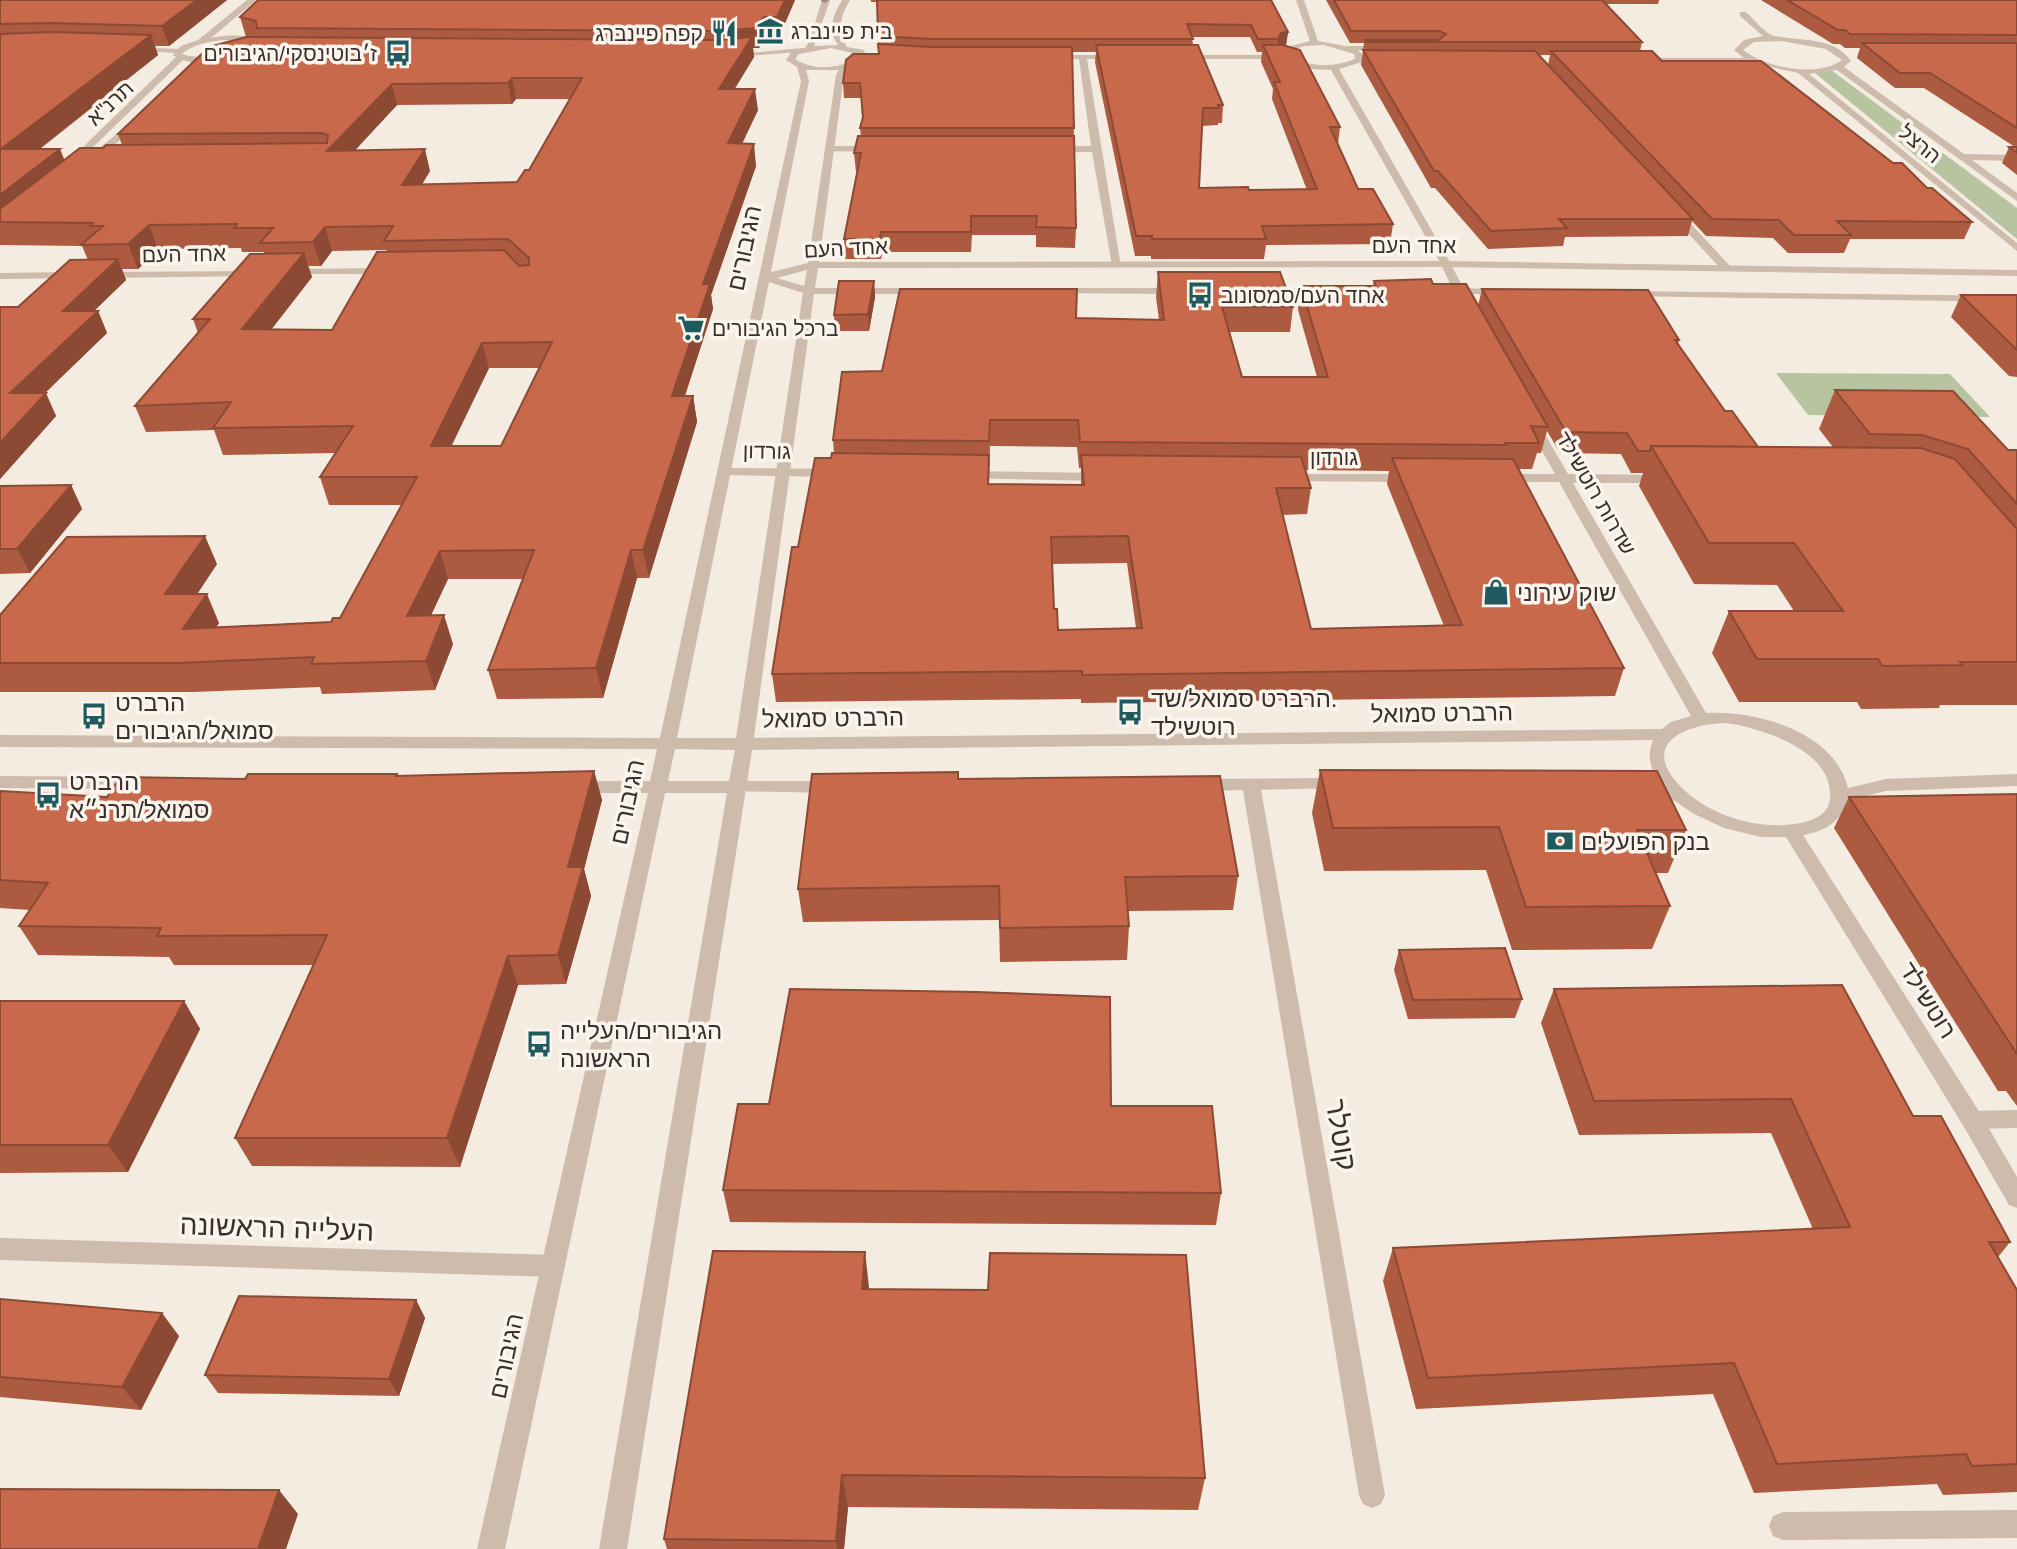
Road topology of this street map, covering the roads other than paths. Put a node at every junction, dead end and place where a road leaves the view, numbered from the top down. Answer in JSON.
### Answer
{"nodes":[{"id":1,"x":252,"y":0,"type":"edge"},
{"id":2,"x":825,"y":0,"type":"edge"},
{"id":3,"x":846,"y":0,"type":"edge"},
{"id":4,"x":1300,"y":0,"type":"edge"},
{"id":5,"x":1743,"y":14,"type":"dead end"},
{"id":6,"x":245,"y":29,"type":"edge"},
{"id":7,"x":235,"y":39,"type":"junction"},
{"id":8,"x":1771,"y":39,"type":"junction"},
{"id":9,"x":201,"y":42,"type":"junction"},
{"id":10,"x":1315,"y":43,"type":"junction"},
{"id":11,"x":843,"y":46,"type":"junction"},
{"id":12,"x":1348,"y":47,"type":"junction"},
{"id":13,"x":1390,"y":48,"type":"edge"},
{"id":14,"x":126,"y":49,"type":"edge"},
{"id":15,"x":805,"y":49,"type":"junction"},
{"id":16,"x":1724,"y":50,"type":"dead end"},
{"id":17,"x":1738,"y":50,"type":"junction"},
{"id":18,"x":265,"y":52,"type":"edge"},
{"id":19,"x":180,"y":55,"type":"junction"},
{"id":20,"x":1042,"y":57,"type":"edge"},
{"id":21,"x":1083,"y":57,"type":"junction"},
{"id":22,"x":1137,"y":57,"type":"edge"},
{"id":23,"x":1163,"y":57,"type":"edge"},
{"id":24,"x":1284,"y":57,"type":"junction"},
{"id":25,"x":1858,"y":57,"type":"edge"},
{"id":26,"x":878,"y":59,"type":"edge"},
{"id":27,"x":224,"y":60,"type":"edge"},
{"id":28,"x":1359,"y":60,"type":"junction"},
{"id":29,"x":1372,"y":60,"type":"edge"},
{"id":30,"x":1630,"y":60,"type":"edge"},
{"id":31,"x":1843,"y":60,"type":"junction"},
{"id":32,"x":213,"y":61,"type":"junction"},
{"id":33,"x":1753,"y":61,"type":"junction"},
{"id":34,"x":798,"y":65,"type":"junction"},
{"id":35,"x":851,"y":65,"type":"junction"},
{"id":36,"x":1334,"y":67,"type":"junction"},
{"id":37,"x":202,"y":70,"type":"edge"},
{"id":38,"x":1798,"y":70,"type":"junction"},
{"id":39,"x":140,"y":120,"type":"edge"},
{"id":40,"x":829,"y":149,"type":"junction"},
{"id":41,"x":896,"y":149,"type":"edge"},
{"id":42,"x":1042,"y":149,"type":"edge"},
{"id":43,"x":1096,"y":149,"type":"junction"},
{"id":44,"x":1963,"y":157,"type":"junction"},
{"id":45,"x":2017,"y":158,"type":"edge"},
{"id":46,"x":83,"y":159,"type":"junction"},
{"id":47,"x":101,"y":162,"type":"edge"},
{"id":48,"x":78,"y":170,"type":"edge"},
{"id":49,"x":1995,"y":181,"type":"junction"},
{"id":50,"x":2017,"y":181,"type":"edge"},
{"id":51,"x":2017,"y":198,"type":"edge"},
{"id":52,"x":1671,"y":208,"type":"edge"},
{"id":53,"x":2017,"y":248,"type":"edge"},
{"id":54,"x":1446,"y":264,"type":"junction"},
{"id":55,"x":813,"y":265,"type":"junction"},
{"id":56,"x":1118,"y":265,"type":"junction"},
{"id":57,"x":1726,"y":268,"type":"junction"},
{"id":58,"x":378,"y":271,"type":"junction"},
{"id":59,"x":405,"y":271,"type":"edge"},
{"id":60,"x":266,"y":272,"type":"edge"},
{"id":61,"x":280,"y":272,"type":"edge"},
{"id":62,"x":2017,"y":273,"type":"edge"},
{"id":63,"x":0,"y":276,"type":"edge"},
{"id":64,"x":764,"y":277,"type":"junction"},
{"id":65,"x":370,"y":282,"type":"edge"},
{"id":66,"x":809,"y":291,"type":"junction"},
{"id":67,"x":933,"y":291,"type":"edge"},
{"id":68,"x":1044,"y":291,"type":"edge"},
{"id":69,"x":1195,"y":291,"type":"edge"},
{"id":70,"x":1251,"y":291,"type":"edge"},
{"id":71,"x":1333,"y":291,"type":"edge"},
{"id":72,"x":1430,"y":291,"type":"edge"},
{"id":73,"x":1458,"y":291,"type":"junction"},
{"id":74,"x":1514,"y":292,"type":"edge"},
{"id":75,"x":1611,"y":293,"type":"edge"},
{"id":76,"x":2017,"y":299,"type":"edge"},
{"id":77,"x":1471,"y":315,"type":"edge"},
{"id":78,"x":1524,"y":408,"type":"edge"},
{"id":79,"x":724,"y":472,"type":"junction"},
{"id":80,"x":783,"y":472,"type":"junction"},
{"id":81,"x":851,"y":473,"type":"edge"},
{"id":82,"x":947,"y":475,"type":"edge"},
{"id":83,"x":1111,"y":477,"type":"edge"},
{"id":84,"x":1276,"y":478,"type":"edge"},
{"id":85,"x":1427,"y":478,"type":"edge"},
{"id":86,"x":1482,"y":478,"type":"edge"},
{"id":87,"x":1564,"y":479,"type":"junction"},
{"id":88,"x":1685,"y":479,"type":"edge"},
{"id":89,"x":1701,"y":719,"type":"junction"},
{"id":90,"x":1665,"y":734,"type":"junction"},
{"id":91,"x":0,"y":741,"type":"edge"},
{"id":92,"x":744,"y":744,"type":"junction"},
{"id":93,"x":667,"y":745,"type":"junction"},
{"id":94,"x":2017,"y":780,"type":"edge"},
{"id":95,"x":0,"y":782,"type":"edge"},
{"id":96,"x":154,"y":783,"type":"edge"},
{"id":97,"x":1362,"y":784,"type":"edge"},
{"id":98,"x":1182,"y":785,"type":"edge"},
{"id":99,"x":1251,"y":785,"type":"junction"},
{"id":100,"x":559,"y":786,"type":"edge"},
{"id":101,"x":848,"y":786,"type":"edge"},
{"id":102,"x":1630,"y":786,"type":"edge"},
{"id":103,"x":657,"y":787,"type":"junction"},
{"id":104,"x":737,"y":787,"type":"junction"},
{"id":105,"x":1680,"y":796,"type":"junction"},
{"id":106,"x":1840,"y":796,"type":"junction"},
{"id":107,"x":1792,"y":832,"type":"junction"},
{"id":108,"x":2017,"y":1119,"type":"edge"},
{"id":109,"x":1972,"y":1120,"type":"junction"},
{"id":110,"x":2017,"y":1198,"type":"edge"},
{"id":111,"x":0,"y":1249,"type":"edge"},
{"id":112,"x":553,"y":1266,"type":"junction"},
{"id":113,"x":1372,"y":1495,"type":"dead end"},
{"id":114,"x":2017,"y":1524,"type":"edge"},
{"id":115,"x":1783,"y":1526,"type":"dead end"},
{"id":116,"x":491,"y":1549,"type":"edge"},
{"id":117,"x":613,"y":1549,"type":"edge"}],
"edges":[{"from":1,"to":9,"type":"street"},
{"from":2,"to":15,"type":"street"},
{"from":3,"to":11,"type":"street"},
{"from":4,"to":10,"type":"street"},
{"from":5,"to":8,"type":"street"},
{"from":6,"to":7,"type":"street"},
{"from":7,"to":9,"type":"street"},
{"from":7,"to":18,"type":"street"},
{"from":8,"to":17,"type":"street"},
{"from":8,"to":31,"type":"street"},
{"from":9,"to":19,"type":"street"},
{"from":10,"to":12,"type":"street"},
{"from":10,"to":24,"type":"street"},
{"from":11,"to":15,"type":"street"},
{"from":11,"to":35,"type":"street"},
{"from":12,"to":13,"type":"street"},
{"from":12,"to":28,"type":"street"},
{"from":14,"to":19,"type":"street"},
{"from":15,"to":34,"type":"street"},
{"from":15,"to":34,"type":"street"},
{"from":16,"to":17,"type":"street"},
{"from":17,"to":33,"type":"street"},
{"from":19,"to":32,"type":"street"},
{"from":19,"to":46,"type":"street","name":"תרנ\"א"},
{"from":20,"to":21,"type":"street"},
{"from":21,"to":22,"type":"street"},
{"from":21,"to":43,"type":"street"},
{"from":23,"to":24,"type":"street"},
{"from":24,"to":36,"type":"street"},
{"from":25,"to":31,"type":"street"},
{"from":26,"to":35,"type":"street"},
{"from":27,"to":32,"type":"street"},
{"from":28,"to":29,"type":"street"},
{"from":28,"to":36,"type":"street"},
{"from":30,"to":33,"type":"street"},
{"from":31,"to":38,"type":"street"},
{"from":31,"to":44,"type":"street","name":"הרצל"},
{"from":32,"to":37,"type":"street"},
{"from":33,"to":38,"type":"street"},
{"from":34,"to":35,"type":"street"},
{"from":34,"to":64,"type":"street","name":"הגיבורים"},
{"from":35,"to":40,"type":"street"},
{"from":36,"to":54,"type":"street"},
{"from":38,"to":53,"type":"street","name":"הרצל"},
{"from":39,"to":46,"type":"street","name":"תרנ\"א"},
{"from":40,"to":41,"type":"street"},
{"from":40,"to":55,"type":"street"},
{"from":42,"to":43,"type":"street"},
{"from":43,"to":56,"type":"street"},
{"from":44,"to":45,"type":"street"},
{"from":44,"to":49,"type":"street","name":"הרצל"},
{"from":46,"to":47,"type":"street"},
{"from":46,"to":48,"type":"street","name":"תרנ\"א"},
{"from":49,"to":50,"type":"street"},
{"from":49,"to":51,"type":"street","name":"הרצל"},
{"from":52,"to":57,"type":"street"},
{"from":54,"to":56,"type":"street","name":"אחד העם"},
{"from":54,"to":57,"type":"street","name":"אחד העם"},
{"from":54,"to":73,"type":"street"},
{"from":55,"to":56,"type":"street","name":"אחד העם"},
{"from":55,"to":64,"type":"street","name":"אחד העם"},
{"from":55,"to":66,"type":"street"},
{"from":57,"to":62,"type":"street","name":"אחד העם"},
{"from":58,"to":59,"type":"street"},
{"from":58,"to":61,"type":"street"},
{"from":58,"to":65,"type":"street"},
{"from":60,"to":63,"type":"street","name":"אחד העם"},
{"from":64,"to":66,"type":"street","name":"אחד העם"},
{"from":64,"to":79,"type":"street","name":"הגיבורים"},
{"from":66,"to":67,"type":"street","name":"אחד העם"},
{"from":66,"to":80,"type":"street"},
{"from":68,"to":69,"type":"street"},
{"from":70,"to":71,"type":"street"},
{"from":72,"to":73,"type":"street","name":"אחד העם"},
{"from":73,"to":74,"type":"street","name":"אחד העם"},
{"from":73,"to":77,"type":"street"},
{"from":75,"to":76,"type":"street"},
{"from":78,"to":87,"type":"street","name":"שדרות רוטשילד"},
{"from":79,"to":80,"type":"street","name":"גורדון"},
{"from":79,"to":93,"type":"street","name":"הגיבורים"},
{"from":80,"to":81,"type":"street","name":"גורדון"},
{"from":80,"to":92,"type":"street"},
{"from":82,"to":83,"type":"street"},
{"from":84,"to":85,"type":"street","name":"גורדון"},
{"from":86,"to":87,"type":"street"},
{"from":87,"to":88,"type":"street"},
{"from":87,"to":89,"type":"street","name":"שדרות רוטשילד"},
{"from":89,"to":90,"type":"street"},
{"from":89,"to":106,"type":"street"},
{"from":90,"to":92,"type":"street","name":"הרברט סמואל"},
{"from":90,"to":105,"type":"street"},
{"from":91,"to":93,"type":"street","name":"הרברט סמואל"},
{"from":92,"to":93,"type":"street","name":"הרברט סמואל"},
{"from":92,"to":104,"type":"street"},
{"from":93,"to":103,"type":"street","name":"הגיבורים"},
{"from":94,"to":106,"type":"street"},
{"from":95,"to":96,"type":"street"},
{"from":97,"to":99,"type":"street"},
{"from":98,"to":99,"type":"street"},
{"from":99,"to":113,"type":"street","name":"קוטלר"},
{"from":100,"to":103,"type":"street"},
{"from":101,"to":104,"type":"street"},
{"from":102,"to":105,"type":"street"},
{"from":103,"to":104,"type":"street"},
{"from":103,"to":112,"type":"street","name":"הגיבורים"},
{"from":104,"to":117,"type":"street"},
{"from":105,"to":107,"type":"street"},
{"from":106,"to":107,"type":"street"},
{"from":107,"to":109,"type":"street","name":"רוטשילד"},
{"from":108,"to":109,"type":"street"},
{"from":109,"to":110,"type":"street","name":"רוטשילד"},
{"from":111,"to":112,"type":"street","name":"העלייה הראשונה"},
{"from":112,"to":116,"type":"street","name":"הגיבורים"},
{"from":114,"to":115,"type":"street"}]}
